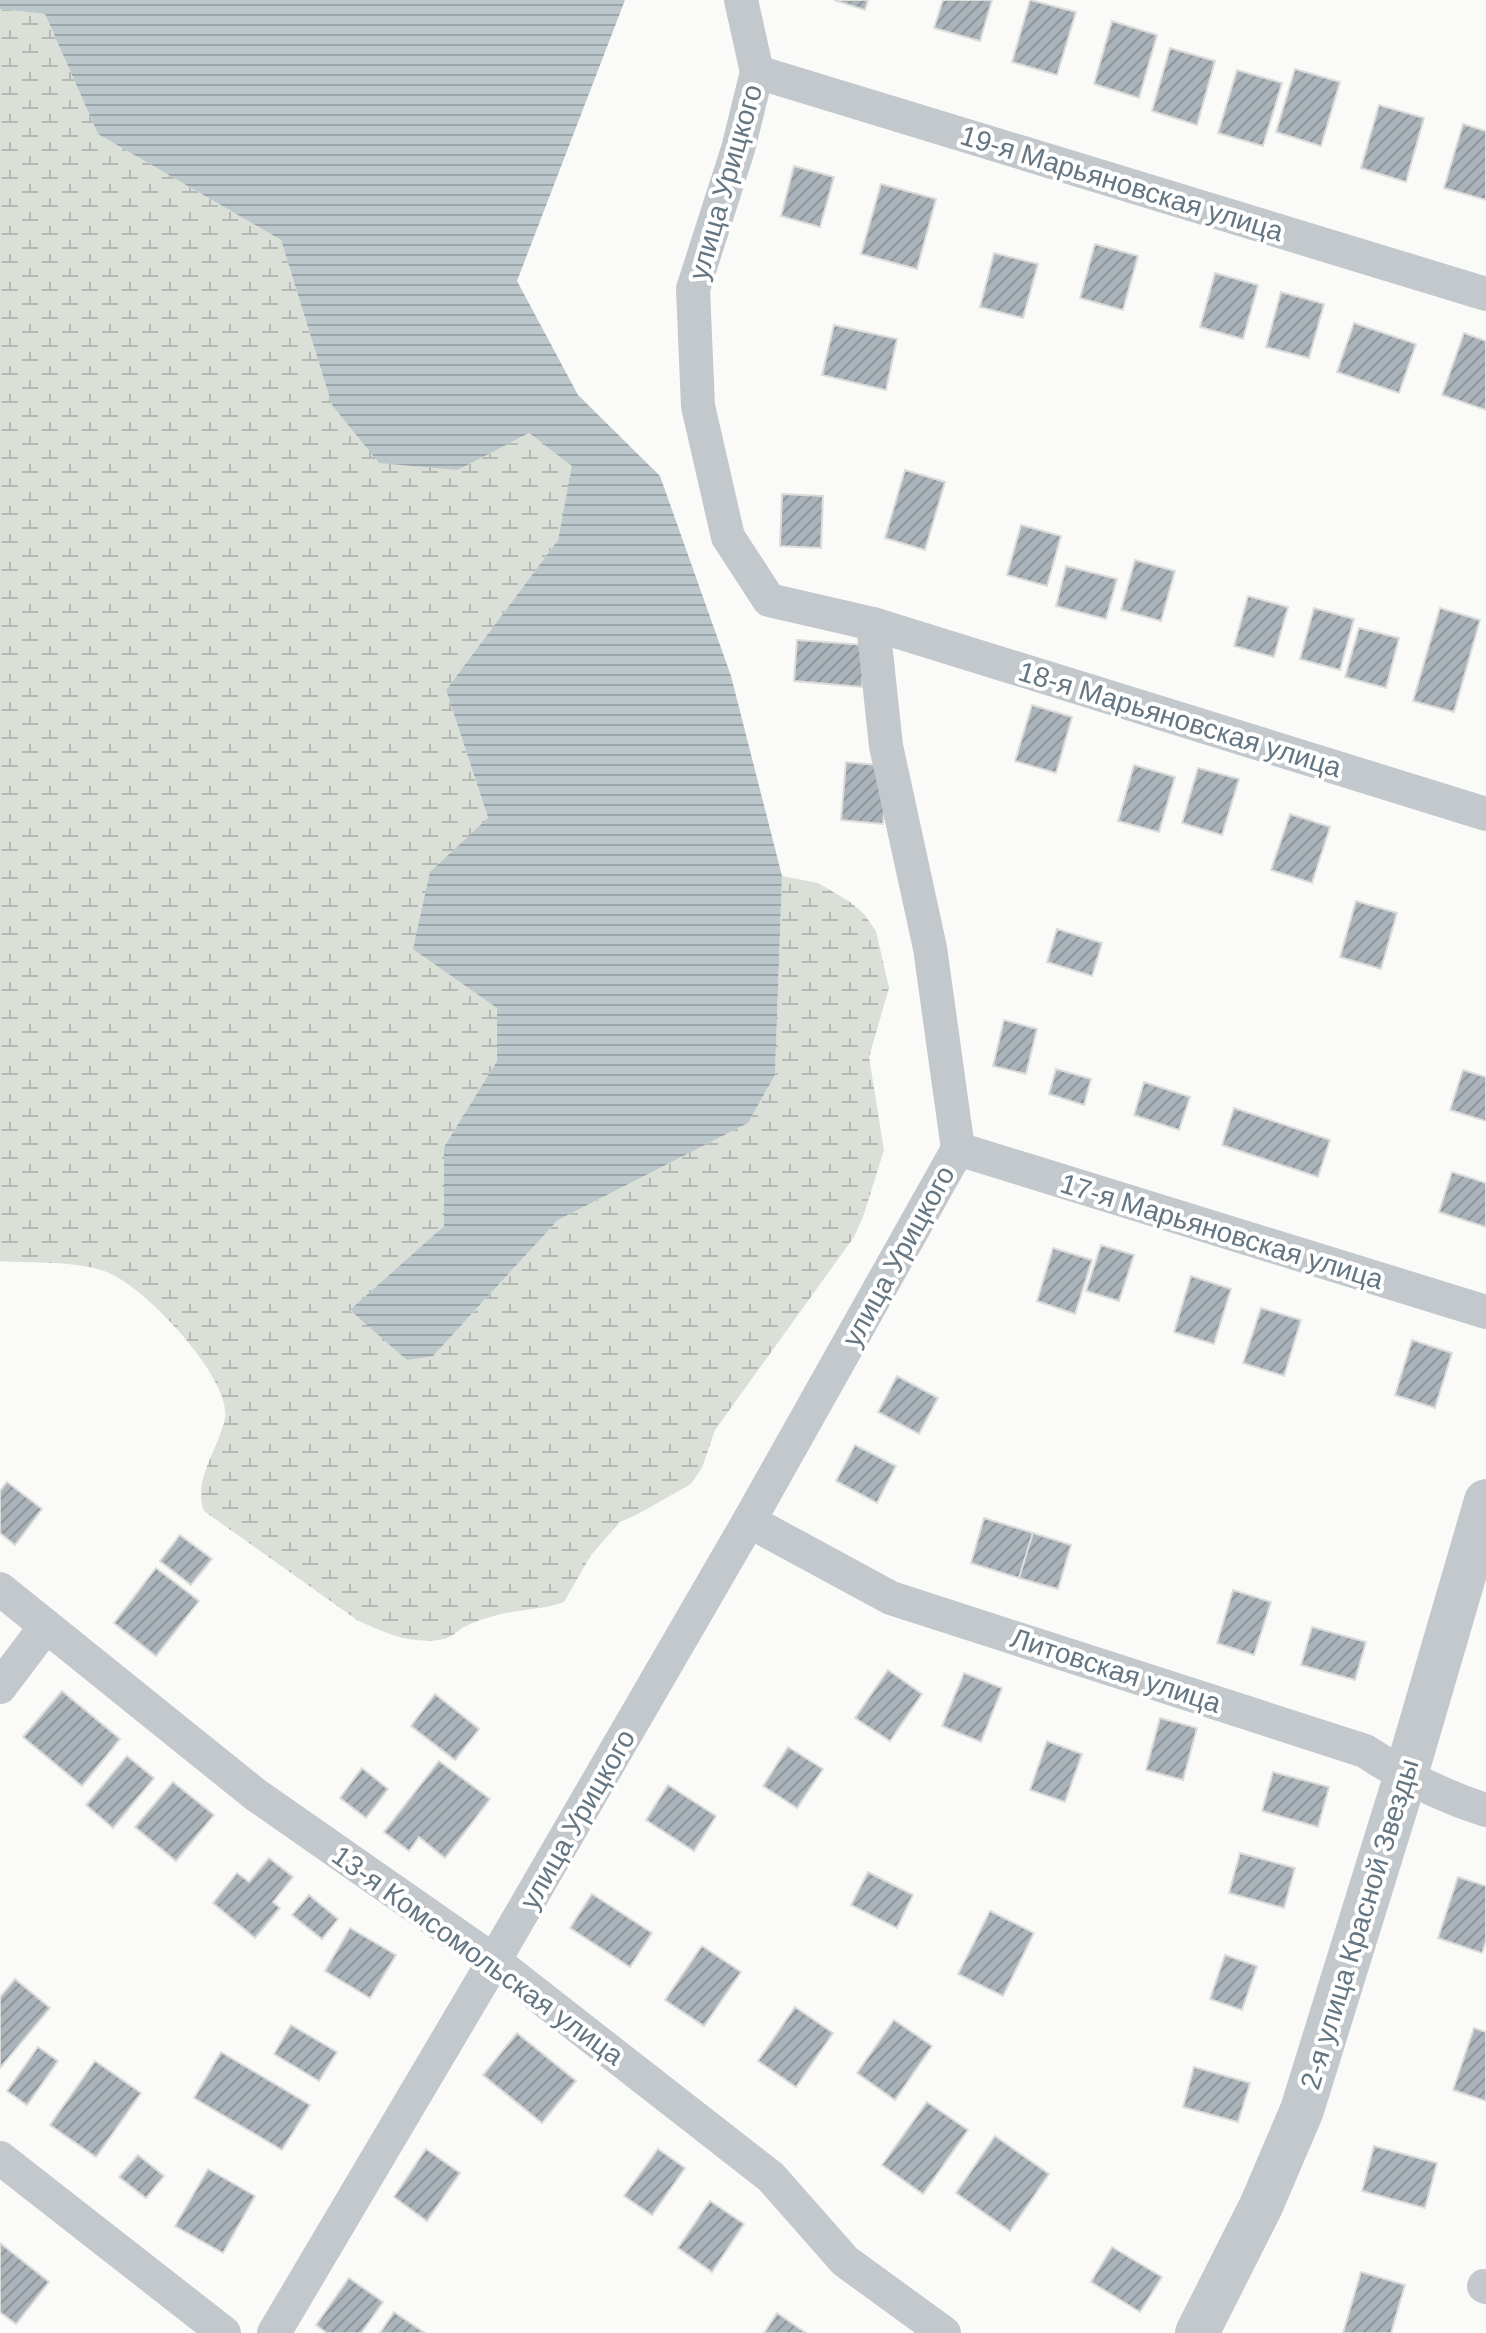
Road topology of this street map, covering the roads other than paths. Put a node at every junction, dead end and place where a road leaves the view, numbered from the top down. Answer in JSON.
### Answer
{"nodes":[{"id":1,"x":741,"y":0,"type":"edge"},
{"id":2,"x":757,"y":72,"type":"junction"},
{"id":3,"x":1486,"y":294,"type":"edge"},
{"id":4,"x":873,"y":624,"type":"junction"},
{"id":5,"x":1486,"y":814,"type":"edge"},
{"id":6,"x":958,"y":1149,"type":"junction"},
{"id":7,"x":1486,"y":1312,"type":"edge"},
{"id":8,"x":1486,"y":1501,"type":"edge"},
{"id":9,"x":749,"y":1521,"type":"junction"},
{"id":10,"x":0,"y":1589,"type":"edge"},
{"id":11,"x":46,"y":1626,"type":"junction"},
{"id":12,"x":0,"y":1687,"type":"edge"},
{"id":13,"x":1405,"y":1778,"type":"junction"},
{"id":14,"x":1486,"y":1810,"type":"edge"},
{"id":15,"x":494,"y":1961,"type":"junction"},
{"id":16,"x":0,"y":2158,"type":"edge"},
{"id":17,"x":224,"y":2333,"type":"edge"},
{"id":18,"x":274,"y":2333,"type":"edge"},
{"id":19,"x":944,"y":2333,"type":"edge"},
{"id":20,"x":1197,"y":2333,"type":"edge"}],
"edges":[{"from":1,"to":2,"type":"street","name":"улица Урицкого"},
{"from":2,"to":3,"type":"street","name":"19-я Марьяновская улица"},
{"from":2,"to":4,"type":"street","name":"улица Урицкого"},
{"from":4,"to":5,"type":"street","name":"18-я Марьяновская улица"},
{"from":4,"to":6,"type":"street","name":"улица Урицкого"},
{"from":6,"to":7,"type":"street","name":"17-я Марьяновская улица"},
{"from":6,"to":9,"type":"street","name":"улица Урицкого"},
{"from":8,"to":13,"type":"street","name":"2-я улица Красной Звезды"},
{"from":9,"to":13,"type":"street","name":"Литовская улица"},
{"from":9,"to":15,"type":"street","name":"улица Урицкого"},
{"from":10,"to":11,"type":"street","name":"13-я Комсомольская улица"},
{"from":11,"to":12,"type":"street"},
{"from":11,"to":15,"type":"street","name":"13-я Комсомольская улица"},
{"from":13,"to":14,"type":"street","name":"Литовская улица"},
{"from":13,"to":20,"type":"street","name":"2-я улица Красной Звезды"},
{"from":15,"to":18,"type":"street","name":"улица Урицкого"},
{"from":15,"to":19,"type":"street","name":"13-я Комсомольская улица"},
{"from":16,"to":17,"type":"street"}]}
